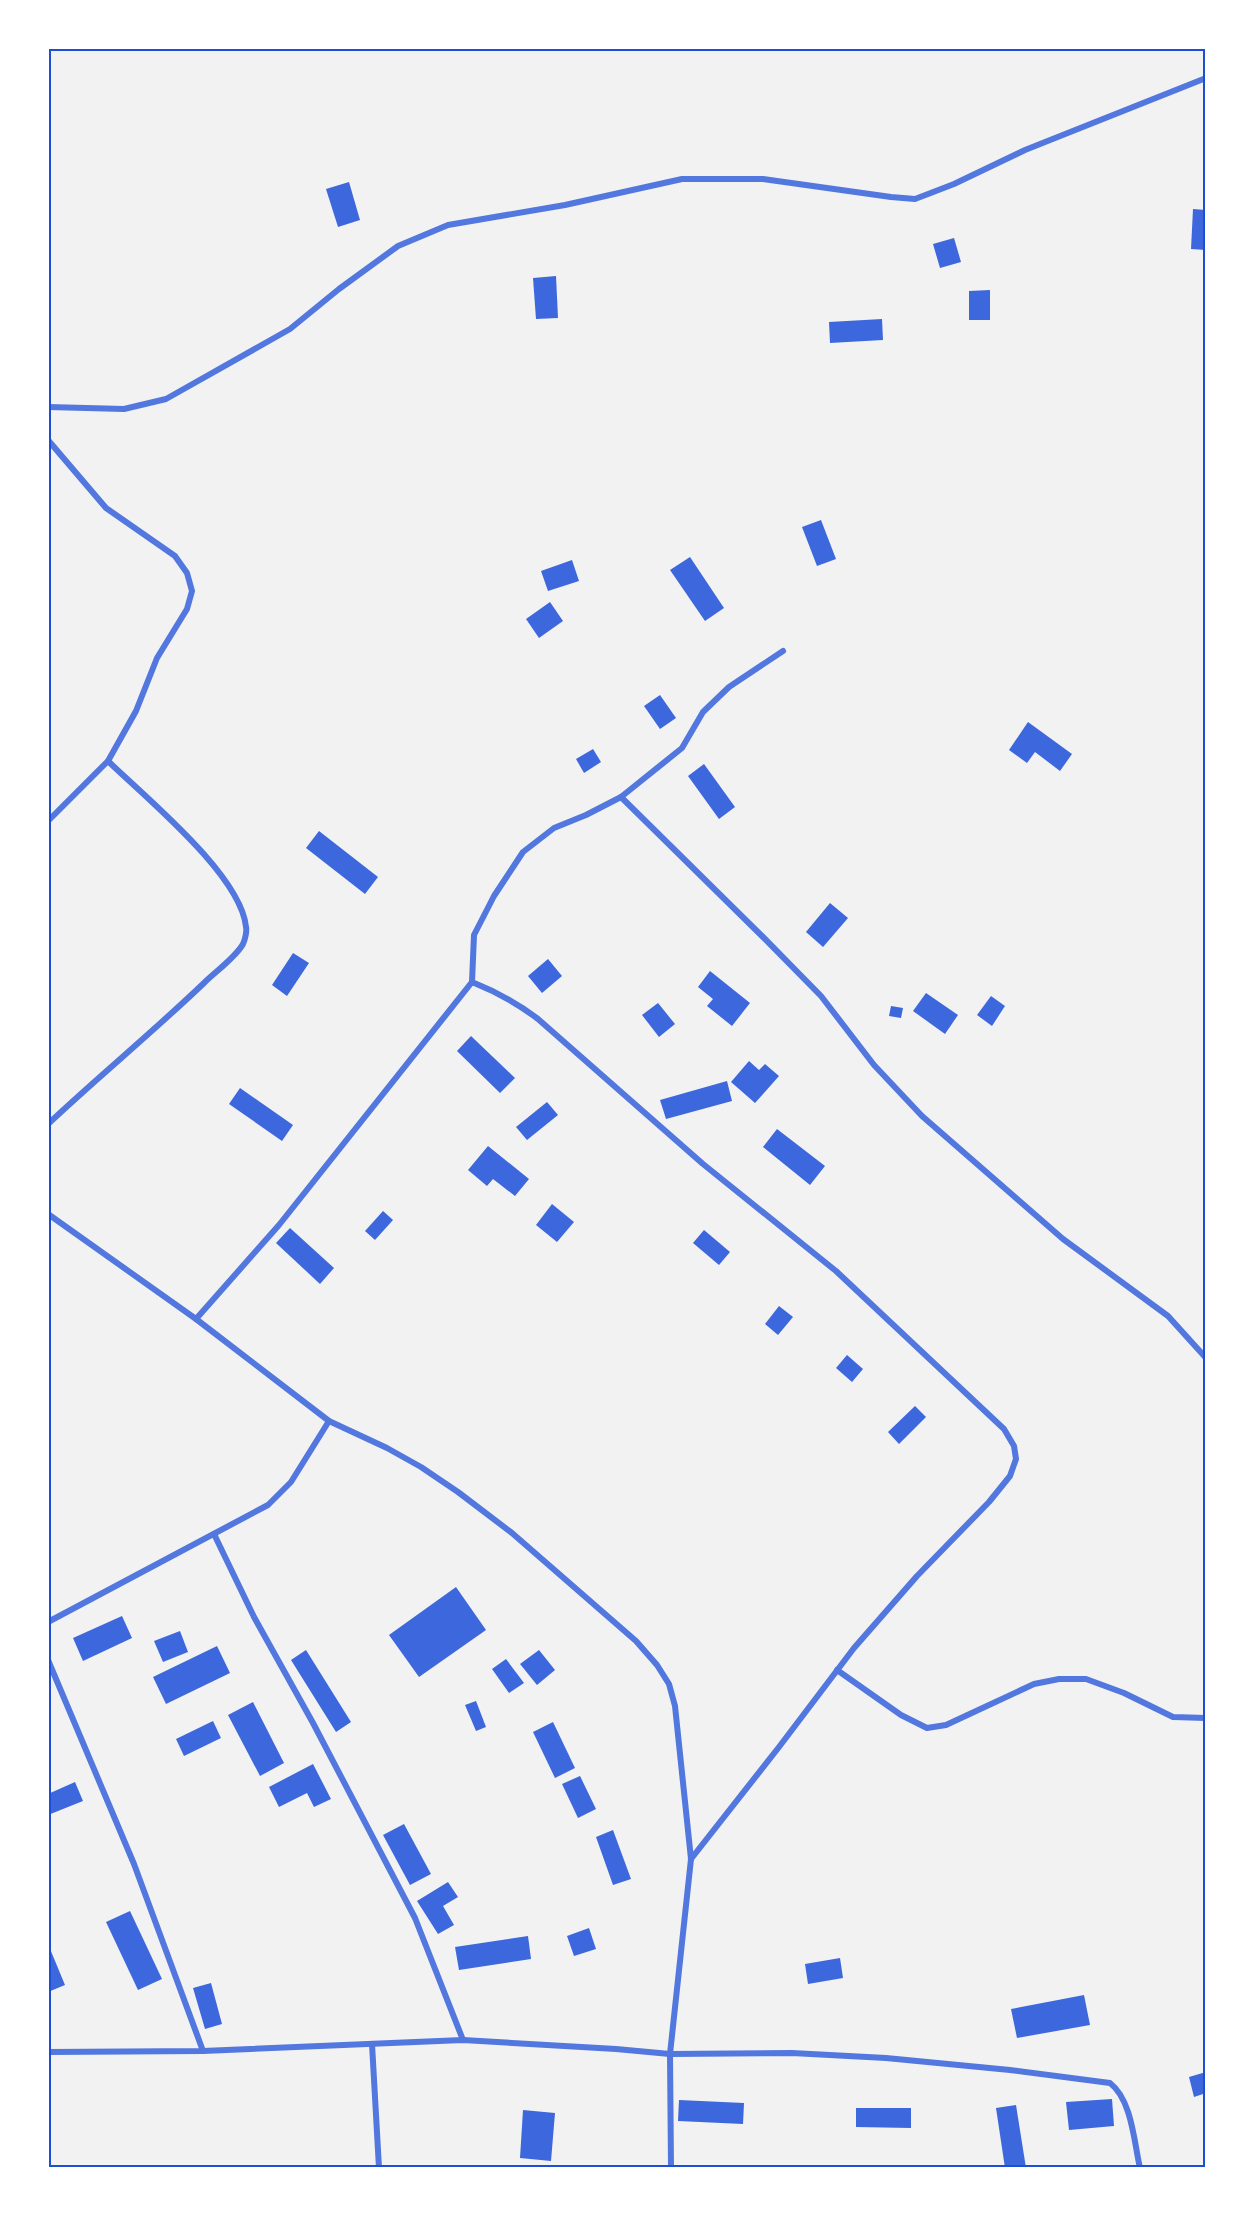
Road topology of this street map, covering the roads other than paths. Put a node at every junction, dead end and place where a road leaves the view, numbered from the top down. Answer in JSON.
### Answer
{"nodes":[{"id":1,"x":1206,"y":78,"type":"edge"},
{"id":2,"x":48,"y":407,"type":"edge"},
{"id":3,"x":48,"y":440,"type":"edge"},
{"id":4,"x":783,"y":651,"type":"dead end"},
{"id":5,"x":108,"y":761,"type":"junction"},
{"id":6,"x":621,"y":797,"type":"junction"},
{"id":7,"x":48,"y":821,"type":"edge"},
{"id":8,"x":472,"y":982,"type":"junction"},
{"id":9,"x":48,"y":1073,"type":"edge"},
{"id":10,"x":48,"y":1084,"type":"edge"},
{"id":11,"x":48,"y":1124,"type":"edge"},
{"id":12,"x":48,"y":1214,"type":"edge"},
{"id":13,"x":196,"y":1319,"type":"junction"},
{"id":14,"x":1206,"y":1358,"type":"edge"},
{"id":15,"x":329,"y":1421,"type":"junction"},
{"id":16,"x":214,"y":1534,"type":"junction"},
{"id":17,"x":48,"y":1622,"type":"edge"},
{"id":18,"x":48,"y":1660,"type":"edge"},
{"id":19,"x":837,"y":1670,"type":"junction"},
{"id":20,"x":1206,"y":1718,"type":"edge"},
{"id":21,"x":691,"y":1859,"type":"junction"},
{"id":22,"x":464,"y":2040,"type":"junction"},
{"id":23,"x":372,"y":2044,"type":"junction"},
{"id":24,"x":203,"y":2051,"type":"junction"},
{"id":25,"x":48,"y":2052,"type":"edge"},
{"id":26,"x":670,"y":2054,"type":"junction"},
{"id":27,"x":379,"y":2168,"type":"edge"},
{"id":28,"x":671,"y":2168,"type":"edge"},
{"id":29,"x":1140,"y":2168,"type":"edge"}],
"edges":[{"from":1,"to":2,"type":"street"},
{"from":3,"to":5,"type":"street"},
{"from":4,"to":6,"type":"street"},
{"from":5,"to":7,"type":"street"},
{"from":5,"to":11,"type":"street"},
{"from":6,"to":8,"type":"street"},
{"from":6,"to":14,"type":"street"},
{"from":8,"to":13,"type":"street"},
{"from":8,"to":19,"type":"street"},
{"from":9,"to":10,"type":"street"},
{"from":12,"to":13,"type":"street"},
{"from":13,"to":15,"type":"street"},
{"from":15,"to":16,"type":"street"},
{"from":15,"to":21,"type":"street"},
{"from":16,"to":17,"type":"street"},
{"from":16,"to":22,"type":"street"},
{"from":18,"to":24,"type":"street"},
{"from":19,"to":20,"type":"street"},
{"from":19,"to":21,"type":"street"},
{"from":21,"to":26,"type":"street"},
{"from":22,"to":23,"type":"street"},
{"from":22,"to":26,"type":"street"},
{"from":23,"to":24,"type":"street"},
{"from":23,"to":27,"type":"street"},
{"from":24,"to":25,"type":"street"},
{"from":26,"to":28,"type":"street"},
{"from":26,"to":29,"type":"street"}]}
